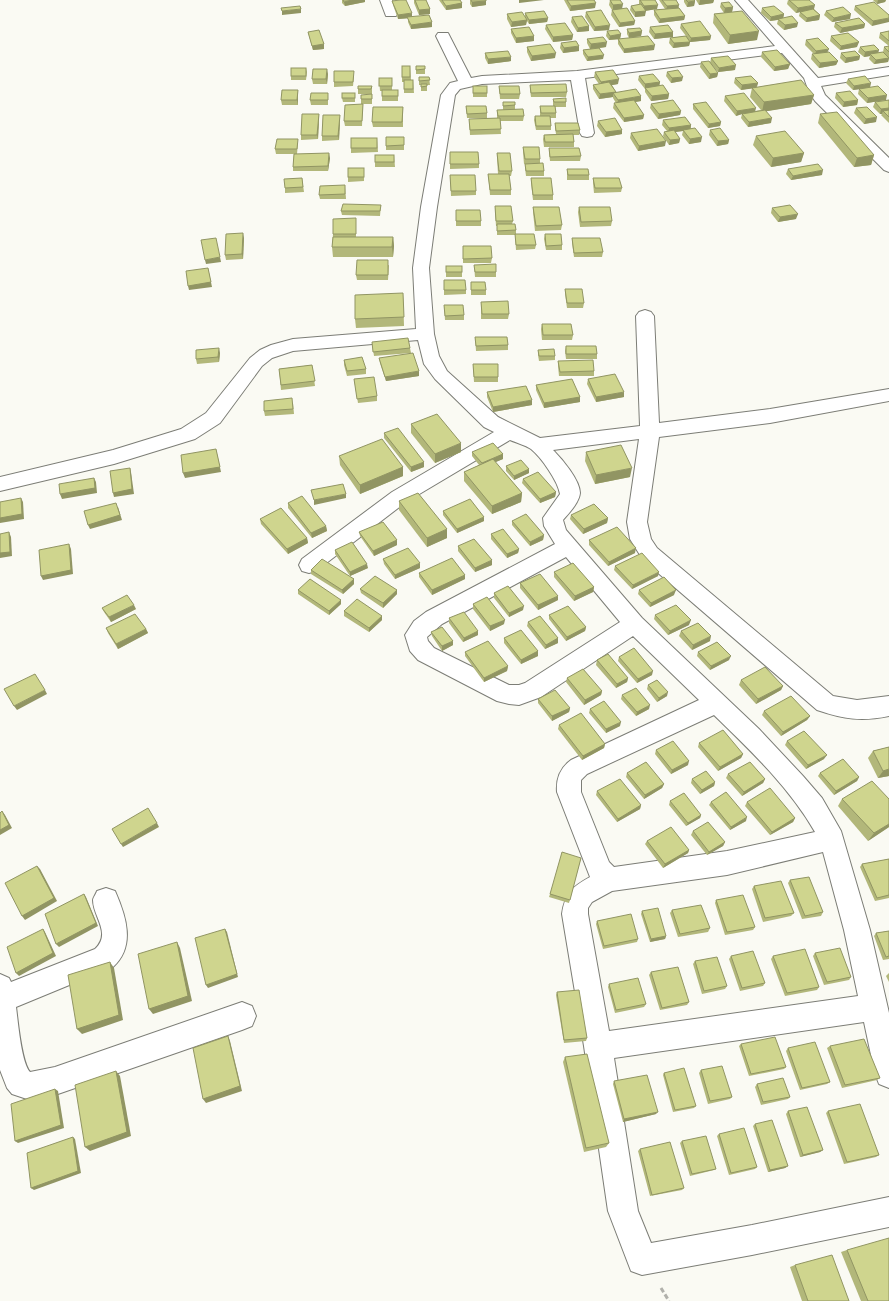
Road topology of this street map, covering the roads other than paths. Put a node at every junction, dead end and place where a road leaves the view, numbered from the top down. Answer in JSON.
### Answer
{"nodes":[{"id":1,"x":386,"y":0,"type":"edge"},
{"id":2,"x":758,"y":0,"type":"edge"},
{"id":3,"x":742,"y":1,"type":"edge"},
{"id":4,"x":391,"y":13,"type":"dead end"},
{"id":5,"x":443,"y":36,"type":"dead end"},
{"id":6,"x":784,"y":49,"type":"junction"},
{"id":7,"x":889,"y":72,"type":"edge"},
{"id":8,"x":577,"y":76,"type":"junction"},
{"id":9,"x":466,"y":82,"type":"junction"},
{"id":10,"x":815,"y":82,"type":"junction"},
{"id":11,"x":587,"y":133,"type":"dead end"},
{"id":12,"x":889,"y":167,"type":"edge"},
{"id":13,"x":645,"y":316,"type":"dead end"},
{"id":14,"x":425,"y":334,"type":"junction"},
{"id":15,"x":889,"y":395,"type":"edge"},
{"id":16,"x":510,"y":431,"type":"junction"},
{"id":17,"x":650,"y":431,"type":"junction"},
{"id":18,"x":538,"y":445,"type":"junction"},
{"id":19,"x":0,"y":484,"type":"edge"},
{"id":20,"x":569,"y":546,"type":"junction"},
{"id":21,"x":309,"y":565,"type":"dead end"},
{"id":22,"x":634,"y":624,"type":"junction"},
{"id":23,"x":716,"y":703,"type":"junction"},
{"id":24,"x":889,"y":706,"type":"edge"},
{"id":25,"x":832,"y":839,"type":"junction"},
{"id":26,"x":609,"y":880,"type":"junction"},
{"id":27,"x":106,"y":900,"type":"dead end"},
{"id":28,"x":1,"y":993,"type":"edge"},
{"id":29,"x":874,"y":1007,"type":"junction"},
{"id":30,"x":242,"y":1016,"type":"dead end"},
{"id":31,"x":598,"y":1046,"type":"junction"},
{"id":32,"x":889,"y":1074,"type":"edge"},
{"id":33,"x":889,"y":1212,"type":"edge"}],
"edges":[{"from":1,"to":4,"type":"street"},
{"from":2,"to":3,"type":"street"},
{"from":3,"to":6,"type":"street"},
{"from":5,"to":9,"type":"street"},
{"from":6,"to":8,"type":"street"},
{"from":6,"to":10,"type":"street"},
{"from":7,"to":10,"type":"street"},
{"from":8,"to":9,"type":"street"},
{"from":8,"to":11,"type":"street"},
{"from":9,"to":14,"type":"street"},
{"from":10,"to":12,"type":"street"},
{"from":13,"to":17,"type":"street"},
{"from":14,"to":16,"type":"street"},
{"from":14,"to":19,"type":"street"},
{"from":15,"to":17,"type":"street"},
{"from":16,"to":18,"type":"street"},
{"from":16,"to":21,"type":"street"},
{"from":17,"to":18,"type":"street"},
{"from":17,"to":24,"type":"street"},
{"from":18,"to":20,"type":"street"},
{"from":20,"to":22,"type":"street"},
{"from":20,"to":22,"type":"street"},
{"from":22,"to":23,"type":"street"},
{"from":23,"to":25,"type":"street"},
{"from":23,"to":26,"type":"street"},
{"from":25,"to":26,"type":"street"},
{"from":25,"to":29,"type":"street"},
{"from":26,"to":31,"type":"street"},
{"from":27,"to":28,"type":"street"},
{"from":28,"to":30,"type":"street"},
{"from":29,"to":31,"type":"street"},
{"from":29,"to":32,"type":"street"},
{"from":31,"to":33,"type":"street"}]}
